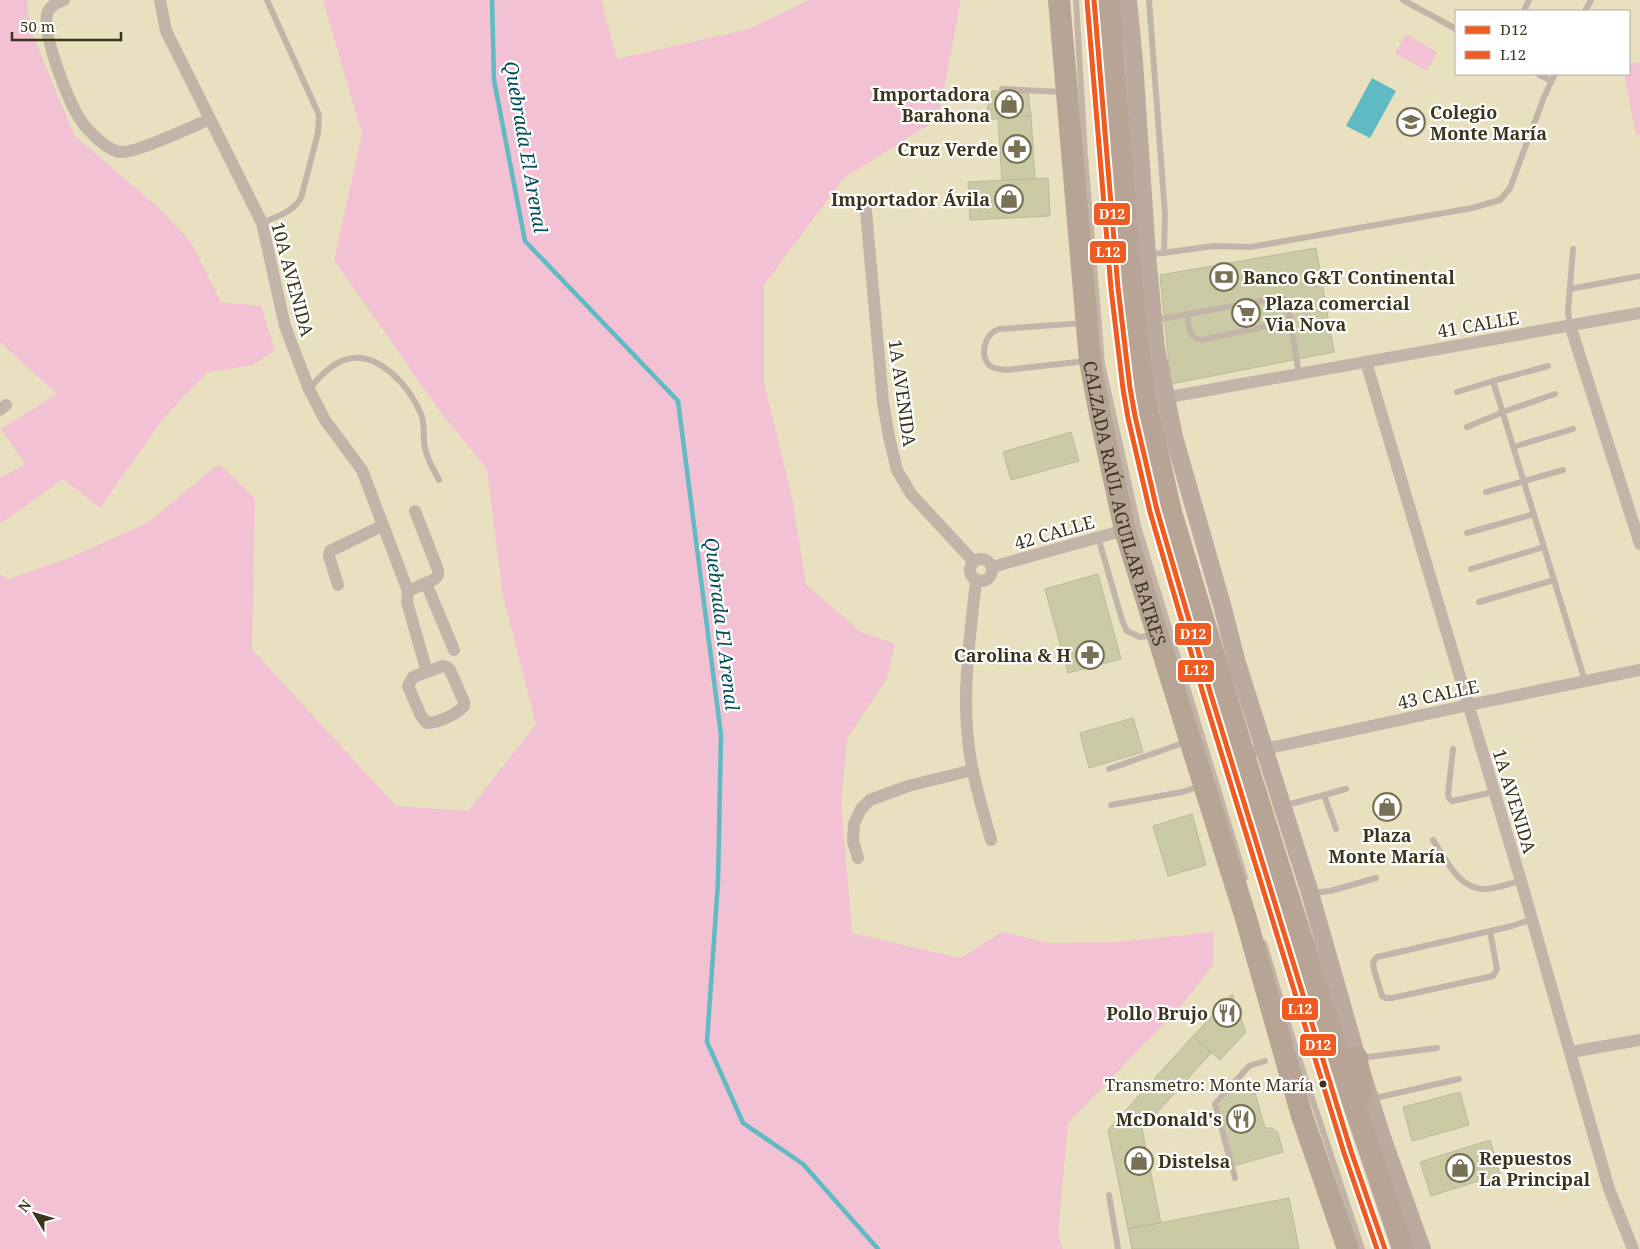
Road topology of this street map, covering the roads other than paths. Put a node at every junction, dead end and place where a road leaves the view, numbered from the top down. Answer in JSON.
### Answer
{"nodes":[{"id":1,"x":160,"y":0,"type":"edge"},
{"id":2,"x":267,"y":0,"type":"edge"},
{"id":3,"x":1059,"y":0,"type":"edge"},
{"id":4,"x":1076,"y":0,"type":"edge"},
{"id":5,"x":1094,"y":0,"type":"edge"},
{"id":6,"x":1109,"y":0,"type":"edge"},
{"id":7,"x":1128,"y":0,"type":"edge"},
{"id":8,"x":1149,"y":0,"type":"edge"},
{"id":9,"x":1403,"y":0,"type":"edge"},
{"id":10,"x":59,"y":2,"type":"edge"},
{"id":11,"x":1455,"y":28,"type":"edge"},
{"id":12,"x":1540,"y":75,"type":"edge"},
{"id":13,"x":1555,"y":75,"type":"edge"},
{"id":14,"x":1552,"y":81,"type":"junction"},
{"id":15,"x":1002,"y":89,"type":"dead end"},
{"id":16,"x":1067,"y":92,"type":"junction"},
{"id":17,"x":210,"y":119,"type":"junction"},
{"id":18,"x":865,"y":200,"type":"dead end"},
{"id":19,"x":262,"y":223,"type":"junction"},
{"id":20,"x":1573,"y":248,"type":"dead end"},
{"id":21,"x":1156,"y":254,"type":"junction"},
{"id":22,"x":1640,"y":276,"type":"edge"},
{"id":23,"x":1570,"y":289,"type":"junction"},
{"id":24,"x":1640,"y":313,"type":"edge"},
{"id":25,"x":1188,"y":314,"type":"junction"},
{"id":26,"x":1153,"y":321,"type":"junction"},
{"id":27,"x":1290,"y":321,"type":"junction"},
{"id":28,"x":1087,"y":323,"type":"junction"},
{"id":29,"x":1570,"y":325,"type":"junction"},
{"id":30,"x":1090,"y":361,"type":"junction"},
{"id":31,"x":1366,"y":362,"type":"junction"},
{"id":32,"x":1548,"y":366,"type":"dead end"},
{"id":33,"x":1299,"y":374,"type":"junction"},
{"id":34,"x":1492,"y":381,"type":"junction"},
{"id":35,"x":309,"y":389,"type":"junction"},
{"id":36,"x":1457,"y":392,"type":"dead end"},
{"id":37,"x":1554,"y":394,"type":"dead end"},
{"id":38,"x":1155,"y":399,"type":"junction"},
{"id":39,"x":1503,"y":412,"type":"junction"},
{"id":40,"x":1466,"y":427,"type":"dead end"},
{"id":41,"x":1573,"y":429,"type":"dead end"},
{"id":42,"x":1513,"y":447,"type":"junction"},
{"id":43,"x":1563,"y":470,"type":"dead end"},
{"id":44,"x":439,"y":480,"type":"dead end"},
{"id":45,"x":1524,"y":482,"type":"junction"},
{"id":46,"x":1486,"y":492,"type":"dead end"},
{"id":47,"x":415,"y":511,"type":"dead end"},
{"id":48,"x":1534,"y":514,"type":"junction"},
{"id":49,"x":382,"y":526,"type":"junction"},
{"id":50,"x":1126,"y":530,"type":"junction"},
{"id":51,"x":1467,"y":533,"type":"dead end"},
{"id":52,"x":1098,"y":537,"type":"junction"},
{"id":53,"x":1640,"y":544,"type":"edge"},
{"id":54,"x":1544,"y":547,"type":"junction"},
{"id":55,"x":974,"y":562,"type":"junction"},
{"id":56,"x":992,"y":567,"type":"junction"},
{"id":57,"x":1470,"y":569,"type":"dead end"},
{"id":58,"x":976,"y":579,"type":"junction"},
{"id":59,"x":1554,"y":580,"type":"junction"},
{"id":60,"x":426,"y":583,"type":"junction"},
{"id":61,"x":338,"y":585,"type":"dead end"},
{"id":62,"x":408,"y":591,"type":"junction"},
{"id":63,"x":1479,"y":602,"type":"dead end"},
{"id":64,"x":1158,"y":634,"type":"junction"},
{"id":65,"x":454,"y":650,"type":"dead end"},
{"id":66,"x":1640,"y":670,"type":"edge"},
{"id":67,"x":427,"y":672,"type":"junction"},
{"id":68,"x":1585,"y":681,"type":"junction"},
{"id":69,"x":1468,"y":705,"type":"junction"},
{"id":70,"x":1190,"y":740,"type":"junction"},
{"id":71,"x":1453,"y":749,"type":"dead end"},
{"id":72,"x":1254,"y":752,"type":"junction"},
{"id":73,"x":973,"y":770,"type":"junction"},
{"id":74,"x":1109,"y":770,"type":"dead end"},
{"id":75,"x":1205,"y":785,"type":"junction"},
{"id":76,"x":1346,"y":789,"type":"dead end"},
{"id":77,"x":1494,"y":792,"type":"junction"},
{"id":78,"x":1324,"y":795,"type":"junction"},
{"id":79,"x":1111,"y":805,"type":"dead end"},
{"id":80,"x":1282,"y":807,"type":"junction"},
{"id":81,"x":1336,"y":829,"type":"dead end"},
{"id":82,"x":990,"y":840,"type":"dead end"},
{"id":83,"x":1433,"y":840,"type":"dead end"},
{"id":84,"x":858,"y":858,"type":"dead end"},
{"id":85,"x":1376,"y":878,"type":"dead end"},
{"id":86,"x":1521,"y":881,"type":"junction"},
{"id":87,"x":1248,"y":886,"type":"dead end"},
{"id":88,"x":1310,"y":893,"type":"junction"},
{"id":89,"x":1532,"y":919,"type":"junction"},
{"id":90,"x":1490,"y":931,"type":"junction"},
{"id":91,"x":1262,"y":934,"type":"dead end"},
{"id":92,"x":1640,"y":1040,"type":"edge"},
{"id":93,"x":1437,"y":1048,"type":"dead end"},
{"id":94,"x":1571,"y":1052,"type":"junction"},
{"id":95,"x":1357,"y":1058,"type":"junction"},
{"id":96,"x":1265,"y":1061,"type":"dead end"},
{"id":97,"x":1459,"y":1078,"type":"dead end"},
{"id":98,"x":1370,"y":1099,"type":"junction"},
{"id":99,"x":1368,"y":1151,"type":"junction"},
{"id":100,"x":1234,"y":1178,"type":"dead end"},
{"id":101,"x":1109,"y":1195,"type":"dead end"},
{"id":102,"x":1118,"y":1249,"type":"edge"},
{"id":103,"x":1348,"y":1249,"type":"edge"},
{"id":104,"x":1362,"y":1249,"type":"edge"},
{"id":105,"x":1385,"y":1249,"type":"edge"},
{"id":106,"x":1403,"y":1249,"type":"edge"},
{"id":107,"x":1422,"y":1249,"type":"edge"},
{"id":108,"x":1633,"y":1249,"type":"edge"}],
"edges":[{"from":1,"to":17,"type":"street","name":"10A AVENIDA"},
{"from":2,"to":19,"type":"lane"},
{"from":3,"to":16,"type":"highway","name":"CALZADA RAÚL AGUILAR BATRES"},
{"from":4,"to":87,"type":"lane"},
{"from":5,"to":105,"type":"lane"},
{"from":6,"to":38,"type":"highway"},
{"from":7,"to":21,"type":"street"},
{"from":8,"to":21,"type":"lane"},
{"from":9,"to":11,"type":"lane"},
{"from":10,"to":17,"type":"street"},
{"from":12,"to":14,"type":"lane"},
{"from":13,"to":14,"type":"lane"},
{"from":14,"to":21,"type":"lane"},
{"from":15,"to":16,"type":"lane"},
{"from":16,"to":28,"type":"highway","name":"CALZADA RAÚL AGUILAR BATRES"},
{"from":17,"to":19,"type":"street","name":"10A AVENIDA"},
{"from":18,"to":55,"type":"street","name":"1A AVENIDA"},
{"from":19,"to":35,"type":"street","name":"10A AVENIDA"},
{"from":20,"to":23,"type":"lane"},
{"from":21,"to":26,"type":"street"},
{"from":22,"to":23,"type":"lane"},
{"from":23,"to":29,"type":"lane"},
{"from":24,"to":29,"type":"street","name":"41 CALLE"},
{"from":25,"to":26,"type":"lane"},
{"from":25,"to":27,"type":"lane"},
{"from":25,"to":27,"type":"lane"},
{"from":26,"to":38,"type":"street"},
{"from":27,"to":33,"type":"lane"},
{"from":28,"to":30,"type":"highway","name":"CALZADA RAÚL AGUILAR BATRES"},
{"from":28,"to":30,"type":"lane"},
{"from":29,"to":31,"type":"street","name":"41 CALLE"},
{"from":29,"to":53,"type":"street"},
{"from":30,"to":50,"type":"highway","name":"CALZADA RAÚL AGUILAR BATRES"},
{"from":31,"to":33,"type":"street","name":"41 CALLE"},
{"from":31,"to":69,"type":"street","name":"1A AVENIDA"},
{"from":32,"to":34,"type":"lane"},
{"from":33,"to":38,"type":"street","name":"41 CALLE"},
{"from":34,"to":36,"type":"lane"},
{"from":34,"to":39,"type":"lane"},
{"from":35,"to":44,"type":"lane"},
{"from":35,"to":49,"type":"street","name":"10A AVENIDA"},
{"from":37,"to":39,"type":"lane"},
{"from":38,"to":72,"type":"highway"},
{"from":39,"to":40,"type":"lane"},
{"from":39,"to":42,"type":"lane"},
{"from":41,"to":42,"type":"lane"},
{"from":42,"to":45,"type":"lane"},
{"from":43,"to":45,"type":"lane"},
{"from":45,"to":46,"type":"lane"},
{"from":45,"to":48,"type":"lane"},
{"from":47,"to":60,"type":"street"},
{"from":48,"to":51,"type":"lane"},
{"from":48,"to":54,"type":"lane"},
{"from":49,"to":61,"type":"street"},
{"from":49,"to":62,"type":"street","name":"10A AVENIDA"},
{"from":50,"to":52,"type":"street","name":"42 CALLE"},
{"from":50,"to":64,"type":"highway","name":"CALZADA RAÚL AGUILAR BATRES"},
{"from":52,"to":56,"type":"street","name":"42 CALLE"},
{"from":52,"to":64,"type":"lane"},
{"from":54,"to":57,"type":"lane"},
{"from":54,"to":59,"type":"lane"},
{"from":55,"to":56,"type":"street"},
{"from":55,"to":58,"type":"street"},
{"from":56,"to":58,"type":"street"},
{"from":58,"to":73,"type":"street"},
{"from":59,"to":63,"type":"lane"},
{"from":59,"to":68,"type":"lane"},
{"from":60,"to":62,"type":"street"},
{"from":60,"to":65,"type":"street"},
{"from":62,"to":67,"type":"street","name":"10A AVENIDA"},
{"from":64,"to":70,"type":"highway","name":"CALZADA RAÚL AGUILAR BATRES"},
{"from":66,"to":68,"type":"street","name":"43 CALLE"},
{"from":67,"to":67,"type":"street"},
{"from":68,"to":69,"type":"street","name":"43 CALLE"},
{"from":69,"to":72,"type":"street","name":"43 CALLE"},
{"from":69,"to":77,"type":"street","name":"1A AVENIDA"},
{"from":70,"to":74,"type":"lane"},
{"from":70,"to":75,"type":"highway","name":"CALZADA RAÚL AGUILAR BATRES"},
{"from":71,"to":77,"type":"lane"},
{"from":72,"to":80,"type":"street"},
{"from":72,"to":99,"type":"highway"},
{"from":73,"to":82,"type":"street"},
{"from":73,"to":84,"type":"street"},
{"from":75,"to":79,"type":"lane"},
{"from":75,"to":103,"type":"highway","name":"CALZADA RAÚL AGUILAR BATRES"},
{"from":76,"to":78,"type":"lane"},
{"from":77,"to":86,"type":"street","name":"1A AVENIDA"},
{"from":78,"to":80,"type":"lane"},
{"from":78,"to":81,"type":"lane"},
{"from":80,"to":88,"type":"street"},
{"from":83,"to":86,"type":"lane"},
{"from":85,"to":88,"type":"lane"},
{"from":86,"to":89,"type":"street","name":"1A AVENIDA"},
{"from":88,"to":95,"type":"street"},
{"from":89,"to":90,"type":"lane"},
{"from":89,"to":94,"type":"street","name":"1A AVENIDA"},
{"from":90,"to":90,"type":"lane"},
{"from":91,"to":104,"type":"lane"},
{"from":92,"to":94,"type":"street"},
{"from":93,"to":95,"type":"lane"},
{"from":94,"to":108,"type":"street","name":"1A AVENIDA"},
{"from":95,"to":98,"type":"street"},
{"from":95,"to":99,"type":"highway"},
{"from":96,"to":100,"type":"lane"},
{"from":97,"to":98,"type":"lane"},
{"from":98,"to":107,"type":"street"},
{"from":99,"to":106,"type":"highway"},
{"from":101,"to":102,"type":"lane"}]}
